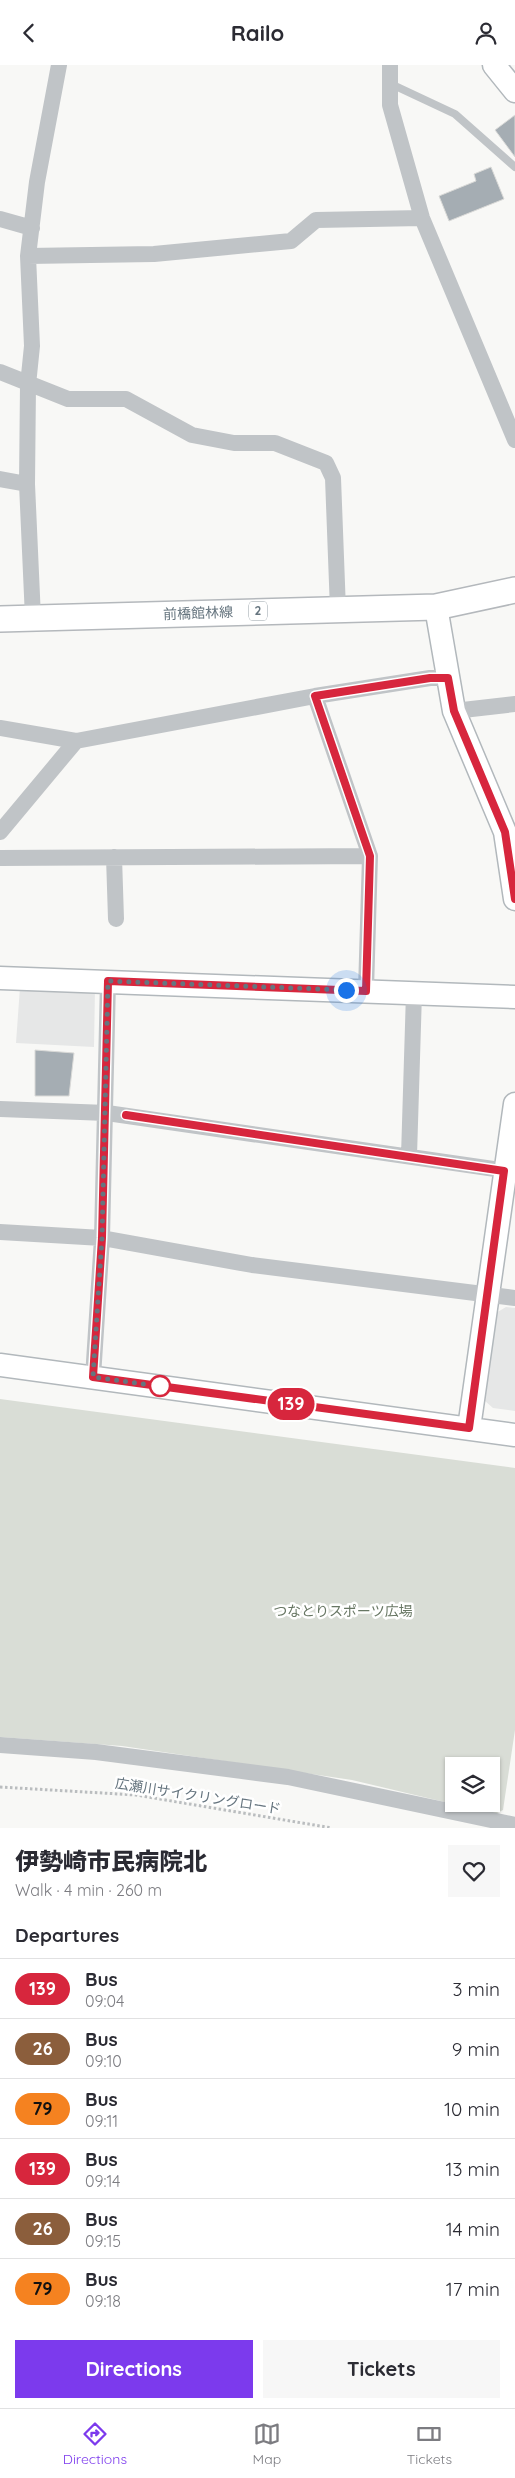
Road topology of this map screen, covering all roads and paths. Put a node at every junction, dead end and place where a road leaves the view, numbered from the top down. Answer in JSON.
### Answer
{"nodes":[{"id":1,"x":59,"y":65,"type":"edge"},
{"id":2,"x":390,"y":65,"type":"edge"},
{"id":3,"x":494,"y":65,"type":"edge"},
{"id":4,"x":390,"y":84,"type":"junction"},
{"id":5,"x":515,"y":91,"type":"edge"},
{"id":6,"x":515,"y":167,"type":"edge"},
{"id":7,"x":422,"y":218,"type":"junction"},
{"id":8,"x":0,"y":219,"type":"edge"},
{"id":9,"x":32,"y":228,"type":"junction"},
{"id":10,"x":28,"y":256,"type":"junction"},
{"id":11,"x":0,"y":372,"type":"edge"},
{"id":12,"x":28,"y":385,"type":"junction"},
{"id":13,"x":515,"y":440,"type":"edge"},
{"id":14,"x":0,"y":479,"type":"edge"},
{"id":15,"x":27,"y":484,"type":"junction"},
{"id":16,"x":515,"y":589,"type":"edge"},
{"id":17,"x":436,"y":607,"type":"junction"},
{"id":18,"x":338,"y":610,"type":"junction"},
{"id":19,"x":33,"y":618,"type":"junction"},
{"id":20,"x":0,"y":619,"type":"edge"},
{"id":21,"x":448,"y":678,"type":"junction"},
{"id":22,"x":315,"y":696,"type":"junction"},
{"id":23,"x":515,"y":704,"type":"edge"},
{"id":24,"x":454,"y":711,"type":"junction"},
{"id":25,"x":0,"y":728,"type":"edge"},
{"id":26,"x":76,"y":741,"type":"junction"},
{"id":27,"x":510,"y":831,"type":"edge"},
{"id":28,"x":0,"y":832,"type":"edge"},
{"id":29,"x":370,"y":856,"type":"junction"},
{"id":30,"x":114,"y":857,"type":"junction"},
{"id":31,"x":0,"y":858,"type":"edge"},
{"id":32,"x":515,"y":899,"type":"edge"},
{"id":33,"x":116,"y":919,"type":"dead end"},
{"id":34,"x":0,"y":978,"type":"edge"},
{"id":35,"x":108,"y":981,"type":"junction"},
{"id":36,"x":366,"y":991,"type":"junction"},
{"id":37,"x":414,"y":993,"type":"junction"},
{"id":38,"x":515,"y":997,"type":"edge"},
{"id":39,"x":515,"y":1105,"type":"edge"},
{"id":40,"x":0,"y":1109,"type":"edge"},
{"id":41,"x":107,"y":1113,"type":"junction"},
{"id":42,"x":409,"y":1156,"type":"junction"},
{"id":43,"x":509,"y":1172,"type":"edge"},
{"id":44,"x":0,"y":1232,"type":"edge"},
{"id":45,"x":102,"y":1238,"type":"junction"},
{"id":46,"x":488,"y":1295,"type":"junction"},
{"id":47,"x":515,"y":1298,"type":"edge"},
{"id":48,"x":0,"y":1365,"type":"edge"},
{"id":49,"x":93,"y":1377,"type":"junction"},
{"id":50,"x":469,"y":1428,"type":"junction"},
{"id":51,"x":515,"y":1435,"type":"edge"},
{"id":52,"x":0,"y":1745,"type":"edge"},
{"id":53,"x":0,"y":1787,"type":"edge"},
{"id":54,"x":515,"y":1825,"type":"edge"},
{"id":55,"x":332,"y":1828,"type":"edge"}],
"edges":[{"from":1,"to":9,"type":"street"},
{"from":2,"to":4,"type":"street"},
{"from":3,"to":5,"type":"street"},
{"from":4,"to":6,"type":"lane"},
{"from":4,"to":7,"type":"street"},
{"from":7,"to":10,"type":"street"},
{"from":7,"to":13,"type":"street"},
{"from":8,"to":9,"type":"street"},
{"from":9,"to":10,"type":"street"},
{"from":10,"to":12,"type":"street"},
{"from":11,"to":12,"type":"street"},
{"from":12,"to":15,"type":"street"},
{"from":12,"to":18,"type":"street"},
{"from":14,"to":15,"type":"street"},
{"from":15,"to":19,"type":"street"},
{"from":16,"to":17,"type":"main road","name":"前橋館林線","number":"2"},
{"from":17,"to":18,"type":"main road","name":"前橋館林線","number":"2"},
{"from":17,"to":21,"type":"street"},
{"from":18,"to":19,"type":"main road","name":"前橋館林線","number":"2"},
{"from":19,"to":20,"type":"main road","name":"前橋館林線","number":"2"},
{"from":21,"to":22,"type":"street"},
{"from":21,"to":24,"type":"street"},
{"from":22,"to":26,"type":"street"},
{"from":22,"to":29,"type":"street"},
{"from":23,"to":24,"type":"street"},
{"from":24,"to":27,"type":"street"},
{"from":25,"to":26,"type":"street"},
{"from":26,"to":28,"type":"street"},
{"from":27,"to":32,"type":"street"},
{"from":29,"to":30,"type":"street"},
{"from":29,"to":36,"type":"street"},
{"from":30,"to":31,"type":"street"},
{"from":30,"to":33,"type":"street"},
{"from":34,"to":35,"type":"street"},
{"from":35,"to":36,"type":"street"},
{"from":35,"to":41,"type":"street"},
{"from":36,"to":37,"type":"street"},
{"from":37,"to":38,"type":"street"},
{"from":37,"to":42,"type":"street"},
{"from":39,"to":43,"type":"street"},
{"from":40,"to":41,"type":"street"},
{"from":41,"to":42,"type":"street"},
{"from":41,"to":45,"type":"street"},
{"from":42,"to":43,"type":"street"},
{"from":43,"to":46,"type":"street"},
{"from":44,"to":45,"type":"street"},
{"from":45,"to":46,"type":"street"},
{"from":45,"to":49,"type":"street"},
{"from":46,"to":47,"type":"street"},
{"from":46,"to":50,"type":"street"},
{"from":48,"to":49,"type":"street"},
{"from":49,"to":50,"type":"street"},
{"from":50,"to":51,"type":"street"},
{"from":52,"to":54,"type":"street"},
{"from":53,"to":55,"type":"path","name":"広瀬川サイクリングロード"}]}
